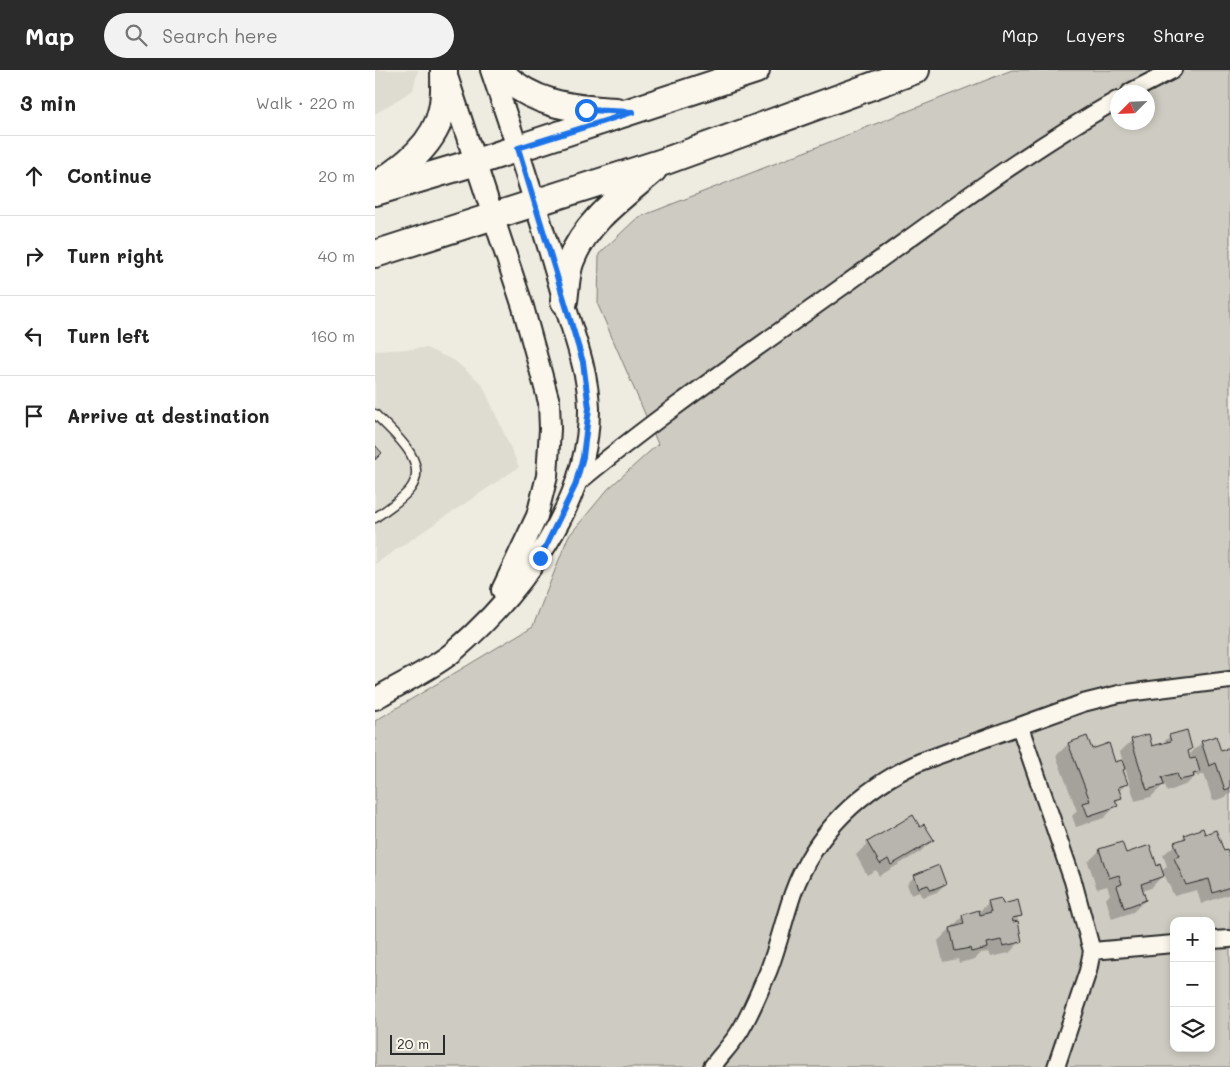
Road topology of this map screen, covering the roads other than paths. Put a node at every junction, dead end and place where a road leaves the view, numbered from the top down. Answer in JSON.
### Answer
{"nodes":[{"id":1,"x":445,"y":70,"type":"edge"},
{"id":2,"x":491,"y":70,"type":"edge"},
{"id":3,"x":498,"y":70,"type":"edge"},
{"id":4,"x":756,"y":70,"type":"edge"},
{"id":5,"x":916,"y":70,"type":"edge"},
{"id":6,"x":1173,"y":70,"type":"edge"},
{"id":7,"x":1144,"y":85,"type":"edge"},
{"id":8,"x":1110,"y":104,"type":"edge"},
{"id":9,"x":633,"y":112,"type":"junction"},
{"id":10,"x":518,"y":148,"type":"junction"},
{"id":11,"x":476,"y":162,"type":"junction"},
{"id":12,"x":663,"y":162,"type":"junction"},
{"id":13,"x":375,"y":186,"type":"edge"},
{"id":14,"x":375,"y":192,"type":"edge"},
{"id":15,"x":535,"y":204,"type":"junction"},
{"id":16,"x":493,"y":217,"type":"junction"},
{"id":17,"x":375,"y":254,"type":"edge"},
{"id":18,"x":564,"y":301,"type":"junction"},
{"id":19,"x":375,"y":414,"type":"edge"},
{"id":20,"x":575,"y":486,"type":"junction"},
{"id":21,"x":375,"y":518,"type":"edge"},
{"id":22,"x":490,"y":616,"type":"junction"},
{"id":23,"x":1230,"y":680,"type":"edge"},
{"id":24,"x":375,"y":698,"type":"edge"},
{"id":25,"x":1020,"y":727,"type":"junction"},
{"id":26,"x":1230,"y":939,"type":"edge"},
{"id":27,"x":1215,"y":940,"type":"edge"},
{"id":28,"x":1170,"y":944,"type":"edge"},
{"id":29,"x":1092,"y":951,"type":"junction"},
{"id":30,"x":712,"y":1067,"type":"edge"},
{"id":31,"x":1056,"y":1067,"type":"edge"}],
"edges":[{"from":1,"to":11,"type":"street"},
{"from":1,"to":13,"type":"main road"},
{"from":2,"to":10,"type":"street"},
{"from":3,"to":9,"type":"main road"},
{"from":4,"to":9,"type":"main road"},
{"from":5,"to":12,"type":"main road"},
{"from":6,"to":7,"type":"street"},
{"from":8,"to":20,"type":"street"},
{"from":9,"to":10,"type":"main road"},
{"from":10,"to":11,"type":"main road"},
{"from":10,"to":15,"type":"street"},
{"from":11,"to":14,"type":"main road"},
{"from":11,"to":16,"type":"street"},
{"from":12,"to":15,"type":"main road"},
{"from":12,"to":18,"type":"main road"},
{"from":15,"to":16,"type":"main road"},
{"from":15,"to":18,"type":"street"},
{"from":16,"to":17,"type":"main road"},
{"from":16,"to":22,"type":"street"},
{"from":18,"to":20,"type":"street"},
{"from":19,"to":21,"type":"lane"},
{"from":20,"to":22,"type":"street"},
{"from":22,"to":24,"type":"street"},
{"from":23,"to":25,"type":"street"},
{"from":25,"to":29,"type":"street"},
{"from":25,"to":30,"type":"street"},
{"from":26,"to":27,"type":"street"},
{"from":28,"to":29,"type":"street"},
{"from":29,"to":31,"type":"street"}]}
